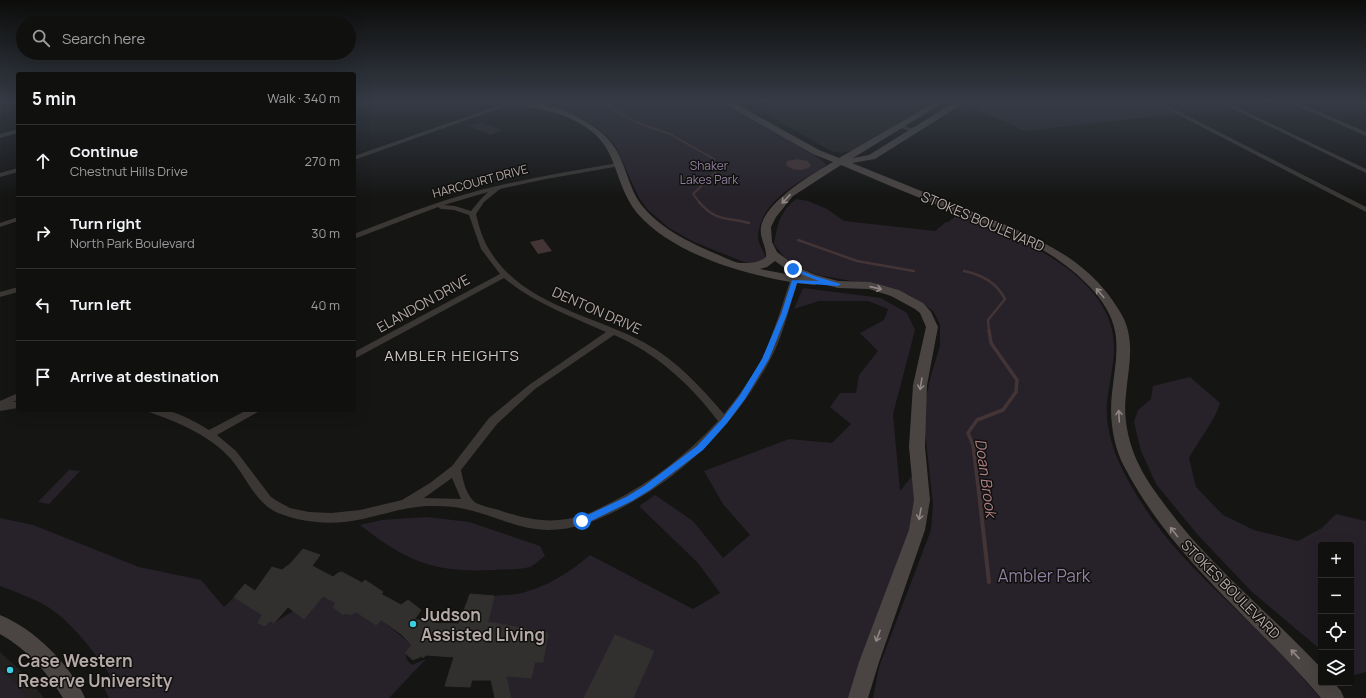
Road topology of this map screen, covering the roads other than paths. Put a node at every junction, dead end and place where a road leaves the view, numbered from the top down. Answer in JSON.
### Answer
{"nodes":[{"id":1,"x":421,"y":134,"type":"edge"},
{"id":2,"x":598,"y":134,"type":"edge"},
{"id":3,"x":795,"y":134,"type":"edge"},
{"id":4,"x":887,"y":134,"type":"edge"},
{"id":5,"x":907,"y":134,"type":"edge"},
{"id":6,"x":1219,"y":134,"type":"edge"},
{"id":7,"x":1289,"y":134,"type":"edge"},
{"id":8,"x":872,"y":156,"type":"junction"},
{"id":9,"x":356,"y":157,"type":"edge"},
{"id":10,"x":842,"y":161,"type":"junction"},
{"id":11,"x":618,"y":166,"type":"junction"},
{"id":12,"x":16,"y":171,"type":"edge"},
{"id":13,"x":1366,"y":171,"type":"edge"},
{"id":14,"x":0,"y":175,"type":"edge"},
{"id":15,"x":817,"y":176,"type":"junction"},
{"id":16,"x":890,"y":182,"type":"junction"},
{"id":17,"x":497,"y":188,"type":"junction"},
{"id":18,"x":434,"y":207,"type":"junction"},
{"id":19,"x":1366,"y":210,"type":"edge"},
{"id":20,"x":472,"y":214,"type":"junction"},
{"id":21,"x":16,"y":220,"type":"edge"},
{"id":22,"x":0,"y":225,"type":"edge"},
{"id":23,"x":356,"y":236,"type":"edge"},
{"id":24,"x":772,"y":254,"type":"junction"},
{"id":25,"x":716,"y":257,"type":"junction"},
{"id":26,"x":504,"y":274,"type":"junction"},
{"id":27,"x":794,"y":281,"type":"junction"},
{"id":28,"x":838,"y":284,"type":"junction"},
{"id":29,"x":16,"y":290,"type":"edge"},
{"id":30,"x":0,"y":295,"type":"edge"},
{"id":31,"x":612,"y":331,"type":"junction"},
{"id":32,"x":356,"y":355,"type":"edge"},
{"id":33,"x":16,"y":397,"type":"edge"},
{"id":34,"x":0,"y":405,"type":"edge"},
{"id":35,"x":16,"y":405,"type":"edge"},
{"id":36,"x":0,"y":408,"type":"edge"},
{"id":37,"x":157,"y":412,"type":"edge"},
{"id":38,"x":251,"y":412,"type":"edge"},
{"id":39,"x":724,"y":421,"type":"junction"},
{"id":40,"x":209,"y":435,"type":"junction"},
{"id":41,"x":456,"y":469,"type":"junction"},
{"id":42,"x":404,"y":503,"type":"junction"},
{"id":43,"x":472,"y":506,"type":"junction"},
{"id":44,"x":0,"y":624,"type":"edge"},
{"id":45,"x":1318,"y":680,"type":"edge"},
{"id":46,"x":1324,"y":686,"type":"edge"},
{"id":47,"x":75,"y":698,"type":"edge"},
{"id":48,"x":858,"y":698,"type":"edge"},
{"id":49,"x":1334,"y":698,"type":"edge"}],
"edges":[{"from":1,"to":9,"type":"street"},
{"from":2,"to":11,"type":"main road"},
{"from":3,"to":10,"type":"main road","name":"STOKES BOULEVARD"},
{"from":4,"to":10,"type":"main road"},
{"from":5,"to":8,"type":"main road"},
{"from":6,"to":19,"type":"street"},
{"from":7,"to":13,"type":"street"},
{"from":8,"to":10,"type":"main road"},
{"from":8,"to":16,"type":"main road"},
{"from":10,"to":15,"type":"main road"},
{"from":10,"to":16,"type":"main road","name":"STOKES BOULEVARD"},
{"from":11,"to":17,"type":"street","name":"HARCOURT DRIVE"},
{"from":11,"to":25,"type":"main road"},
{"from":12,"to":14,"type":"street"},
{"from":15,"to":16,"type":"main road"},
{"from":15,"to":24,"type":"main road","one_way":true},
{"from":45,"to":16,"type":"main road","name":"STOKES BOULEVARD","one_way":true},
{"from":17,"to":18,"type":"street","name":"HARCOURT DRIVE"},
{"from":17,"to":20,"type":"street"},
{"from":18,"to":20,"type":"street"},
{"from":18,"to":23,"type":"street","name":"HARCOURT DRIVE"},
{"from":20,"to":26,"type":"street","name":"DENTON DRIVE"},
{"from":21,"to":22,"type":"street"},
{"from":24,"to":25,"type":"main road"},
{"from":24,"to":28,"type":"main road"},
{"from":25,"to":27,"type":"main road"},
{"from":26,"to":31,"type":"street","name":"DENTON DRIVE"},
{"from":26,"to":32,"type":"street","name":"ELANDON DRIVE"},
{"from":27,"to":28,"type":"main road"},
{"from":27,"to":39,"type":"street"},
{"from":28,"to":48,"type":"main road","one_way":true},
{"from":29,"to":30,"type":"street"},
{"from":31,"to":39,"type":"street","name":"DENTON DRIVE"},
{"from":31,"to":41,"type":"street"},
{"from":33,"to":34,"type":"street"},
{"from":35,"to":36,"type":"street"},
{"from":37,"to":40,"type":"street"},
{"from":38,"to":40,"type":"street"},
{"from":39,"to":43,"type":"street"},
{"from":40,"to":42,"type":"street"},
{"from":41,"to":42,"type":"street"},
{"from":41,"to":43,"type":"street"},
{"from":42,"to":43,"type":"street"},
{"from":44,"to":47,"type":"main road"},
{"from":46,"to":49,"type":"main road","name":"STOKES BOULEVARD"}]}
